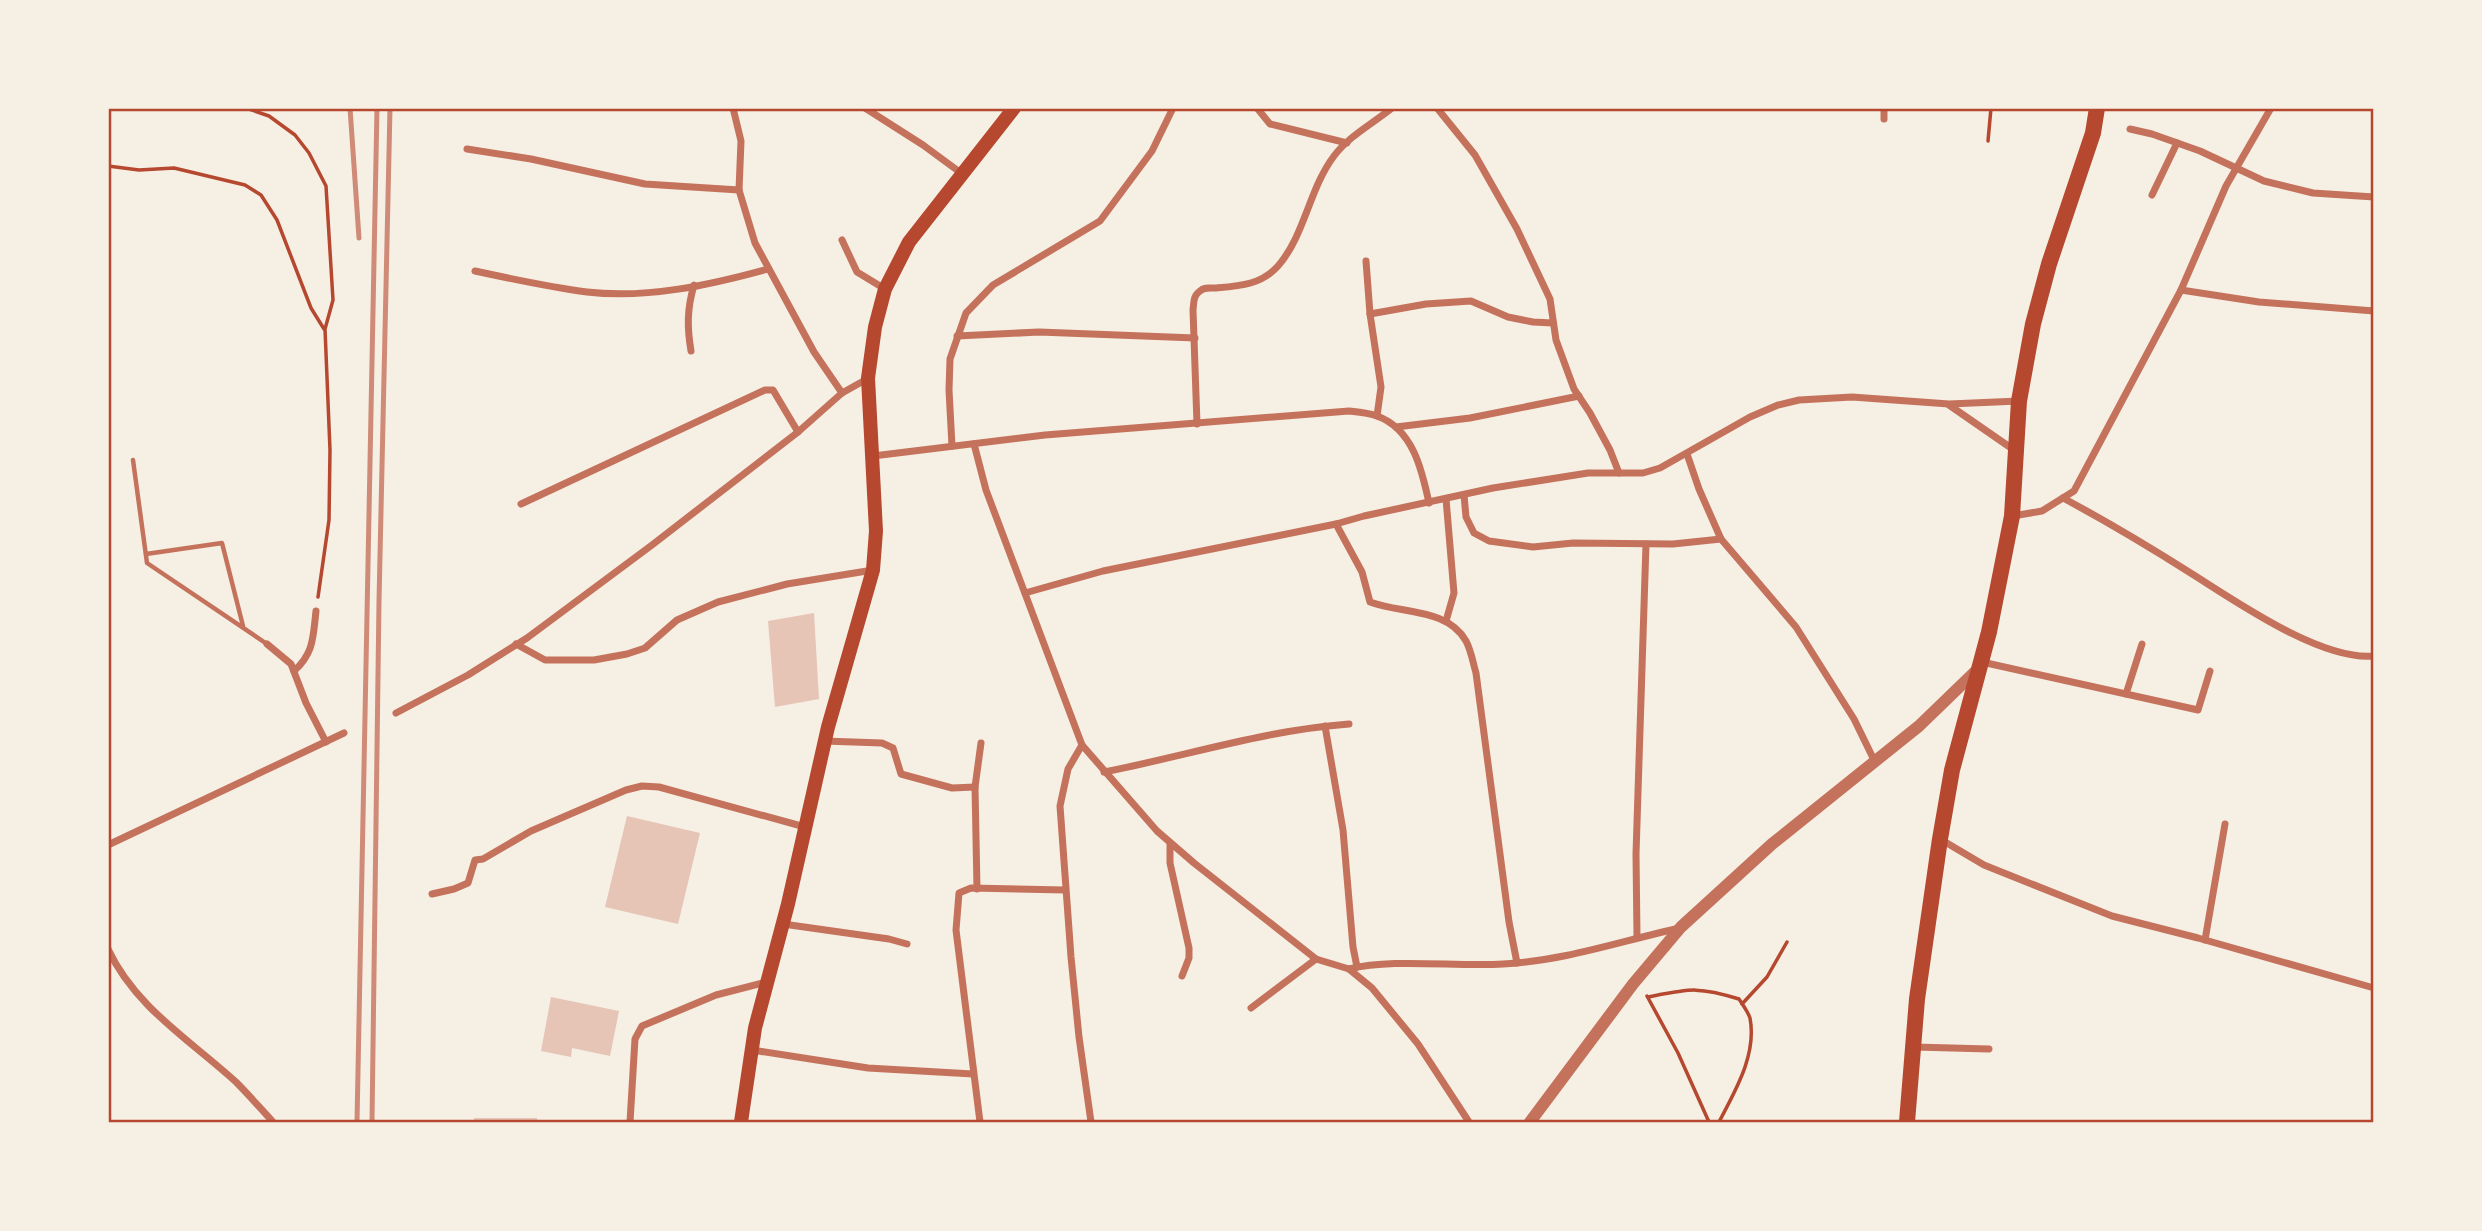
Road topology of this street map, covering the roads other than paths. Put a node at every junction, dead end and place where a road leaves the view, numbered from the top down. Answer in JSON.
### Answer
{"nodes":[{"id":1,"x":733,"y":108,"type":"edge"},
{"id":2,"x":865,"y":108,"type":"edge"},
{"id":3,"x":1014,"y":108,"type":"edge"},
{"id":4,"x":1173,"y":108,"type":"edge"},
{"id":5,"x":1256,"y":108,"type":"edge"},
{"id":6,"x":1392,"y":108,"type":"edge"},
{"id":7,"x":1437,"y":108,"type":"edge"},
{"id":8,"x":1884,"y":108,"type":"edge"},
{"id":9,"x":2097,"y":108,"type":"edge"},
{"id":10,"x":2271,"y":108,"type":"edge"},
{"id":11,"x":1884,"y":118,"type":"dead end"},
{"id":12,"x":2130,"y":130,"type":"dead end"},
{"id":13,"x":2177,"y":143,"type":"junction"},
{"id":14,"x":1346,"y":144,"type":"junction"},
{"id":15,"x":467,"y":149,"type":"dead end"},
{"id":16,"x":2237,"y":167,"type":"junction"},
{"id":17,"x":961,"y":173,"type":"junction"},
{"id":18,"x":739,"y":190,"type":"junction"},
{"id":19,"x":2152,"y":195,"type":"dead end"},
{"id":20,"x":2374,"y":197,"type":"edge"},
{"id":21,"x":842,"y":240,"type":"dead end"},
{"id":22,"x":1366,"y":261,"type":"dead end"},
{"id":23,"x":768,"y":269,"type":"junction"},
{"id":24,"x":475,"y":271,"type":"dead end"},
{"id":25,"x":694,"y":285,"type":"junction"},
{"id":26,"x":885,"y":289,"type":"junction"},
{"id":27,"x":2181,"y":290,"type":"junction"},
{"id":28,"x":2374,"y":311,"type":"edge"},
{"id":29,"x":1370,"y":314,"type":"junction"},
{"id":30,"x":1553,"y":323,"type":"junction"},
{"id":31,"x":957,"y":336,"type":"junction"},
{"id":32,"x":1195,"y":338,"type":"junction"},
{"id":33,"x":691,"y":351,"type":"dead end"},
{"id":34,"x":868,"y":379,"type":"junction"},
{"id":35,"x":842,"y":393,"type":"junction"},
{"id":36,"x":1578,"y":396,"type":"junction"},
{"id":37,"x":2019,"y":401,"type":"junction"},
{"id":38,"x":1949,"y":404,"type":"junction"},
{"id":39,"x":1377,"y":416,"type":"junction"},
{"id":40,"x":1197,"y":424,"type":"junction"},
{"id":41,"x":1396,"y":427,"type":"junction"},
{"id":42,"x":798,"y":432,"type":"junction"},
{"id":43,"x":974,"y":444,"type":"junction"},
{"id":44,"x":952,"y":446,"type":"junction"},
{"id":45,"x":2015,"y":451,"type":"junction"},
{"id":46,"x":1687,"y":454,"type":"junction"},
{"id":47,"x":873,"y":456,"type":"junction"},
{"id":48,"x":133,"y":460,"type":"dead end"},
{"id":49,"x":1619,"y":474,"type":"junction"},
{"id":50,"x":1464,"y":495,"type":"junction"},
{"id":51,"x":2063,"y":498,"type":"junction"},
{"id":52,"x":1446,"y":499,"type":"junction"},
{"id":53,"x":1429,"y":503,"type":"junction"},
{"id":54,"x":521,"y":504,"type":"dead end"},
{"id":55,"x":2012,"y":516,"type":"junction"},
{"id":56,"x":1336,"y":524,"type":"junction"},
{"id":57,"x":1721,"y":539,"type":"junction"},
{"id":58,"x":1646,"y":544,"type":"junction"},
{"id":59,"x":146,"y":554,"type":"junction"},
{"id":60,"x":873,"y":570,"type":"junction"},
{"id":61,"x":1025,"y":593,"type":"junction"},
{"id":62,"x":316,"y":611,"type":"road end"},
{"id":63,"x":1446,"y":621,"type":"junction"},
{"id":64,"x":243,"y":627,"type":"junction"},
{"id":65,"x":267,"y":644,"type":"joint"},
{"id":66,"x":516,"y":644,"type":"junction"},
{"id":67,"x":2142,"y":644,"type":"dead end"},
{"id":68,"x":2374,"y":656,"type":"edge"},
{"id":69,"x":1980,"y":664,"type":"junction"},
{"id":70,"x":294,"y":671,"type":"junction"},
{"id":71,"x":2210,"y":671,"type":"dead end"},
{"id":72,"x":2126,"y":694,"type":"junction"},
{"id":73,"x":396,"y":713,"type":"dead end"},
{"id":74,"x":1349,"y":724,"type":"dead end"},
{"id":75,"x":1325,"y":726,"type":"junction"},
{"id":76,"x":344,"y":733,"type":"dead end"},
{"id":77,"x":824,"y":741,"type":"junction"},
{"id":78,"x":326,"y":742,"type":"junction"},
{"id":79,"x":981,"y":743,"type":"dead end"},
{"id":80,"x":1082,"y":745,"type":"junction"},
{"id":81,"x":1874,"y":760,"type":"junction"},
{"id":82,"x":1104,"y":772,"type":"junction"},
{"id":83,"x":975,"y":787,"type":"junction"},
{"id":84,"x":2225,"y":824,"type":"dead end"},
{"id":85,"x":805,"y":827,"type":"junction"},
{"id":86,"x":1940,"y":839,"type":"junction"},
{"id":87,"x":1170,"y":843,"type":"junction"},
{"id":88,"x":108,"y":845,"type":"edge"},
{"id":89,"x":977,"y":889,"type":"junction"},
{"id":90,"x":1065,"y":890,"type":"junction"},
{"id":91,"x":432,"y":894,"type":"dead end"},
{"id":92,"x":782,"y":924,"type":"junction"},
{"id":93,"x":1681,"y":928,"type":"junction"},
{"id":94,"x":1637,"y":937,"type":"junction"},
{"id":95,"x":2205,"y":940,"type":"junction"},
{"id":96,"x":907,"y":944,"type":"dead end"},
{"id":97,"x":108,"y":949,"type":"edge"},
{"id":98,"x":1316,"y":959,"type":"junction"},
{"id":99,"x":1517,"y":963,"type":"junction"},
{"id":100,"x":1357,"y":967,"type":"junction"},
{"id":101,"x":1349,"y":969,"type":"junction"},
{"id":102,"x":1182,"y":976,"type":"dead end"},
{"id":103,"x":767,"y":982,"type":"junction"},
{"id":104,"x":2374,"y":988,"type":"edge"},
{"id":105,"x":1251,"y":1008,"type":"dead end"},
{"id":106,"x":1914,"y":1047,"type":"junction"},
{"id":107,"x":751,"y":1049,"type":"junction"},
{"id":108,"x":1989,"y":1049,"type":"dead end"},
{"id":109,"x":973,"y":1074,"type":"junction"},
{"id":110,"x":273,"y":1122,"type":"edge"},
{"id":111,"x":630,"y":1122,"type":"edge"},
{"id":112,"x":741,"y":1122,"type":"edge"},
{"id":113,"x":980,"y":1122,"type":"edge"},
{"id":114,"x":1091,"y":1122,"type":"edge"},
{"id":115,"x":1469,"y":1122,"type":"edge"},
{"id":116,"x":1530,"y":1122,"type":"edge"},
{"id":117,"x":1907,"y":1122,"type":"edge"}],
"edges":[{"from":1,"to":18,"type":"street"},
{"from":2,"to":17,"type":"street"},
{"from":3,"to":17,"type":"main road"},
{"from":4,"to":31,"type":"street"},
{"from":5,"to":14,"type":"street"},
{"from":6,"to":14,"type":"street"},
{"from":7,"to":30,"type":"street"},
{"from":8,"to":11,"type":"street"},
{"from":9,"to":37,"type":"main road"},
{"from":10,"to":16,"type":"street"},
{"from":12,"to":13,"type":"street"},
{"from":13,"to":16,"type":"street"},
{"from":13,"to":19,"type":"street"},
{"from":14,"to":32,"type":"street"},
{"from":15,"to":18,"type":"street"},
{"from":16,"to":20,"type":"street"},
{"from":16,"to":27,"type":"street"},
{"from":17,"to":26,"type":"main road"},
{"from":18,"to":23,"type":"street"},
{"from":21,"to":26,"type":"street"},
{"from":22,"to":29,"type":"street"},
{"from":23,"to":25,"type":"street"},
{"from":23,"to":35,"type":"street"},
{"from":24,"to":25,"type":"street"},
{"from":25,"to":33,"type":"street"},
{"from":26,"to":34,"type":"main road"},
{"from":27,"to":28,"type":"street"},
{"from":27,"to":51,"type":"street"},
{"from":29,"to":30,"type":"street"},
{"from":29,"to":39,"type":"street"},
{"from":30,"to":36,"type":"street"},
{"from":31,"to":32,"type":"street"},
{"from":31,"to":44,"type":"street"},
{"from":32,"to":40,"type":"street"},
{"from":34,"to":35,"type":"street"},
{"from":34,"to":47,"type":"main road"},
{"from":35,"to":42,"type":"street"},
{"from":36,"to":41,"type":"street"},
{"from":36,"to":49,"type":"street"},
{"from":37,"to":38,"type":"street"},
{"from":37,"to":45,"type":"main road"},
{"from":38,"to":45,"type":"street"},
{"from":38,"to":46,"type":"street"},
{"from":39,"to":40,"type":"street"},
{"from":39,"to":41,"type":"street"},
{"from":40,"to":43,"type":"street"},
{"from":41,"to":53,"type":"street"},
{"from":42,"to":54,"type":"street"},
{"from":42,"to":66,"type":"street"},
{"from":43,"to":44,"type":"street"},
{"from":43,"to":61,"type":"street"},
{"from":44,"to":47,"type":"street"},
{"from":45,"to":55,"type":"main road"},
{"from":46,"to":49,"type":"street"},
{"from":46,"to":57,"type":"street"},
{"from":47,"to":60,"type":"main road"},
{"from":48,"to":59,"type":"lane"},
{"from":49,"to":50,"type":"street"},
{"from":50,"to":52,"type":"street"},
{"from":50,"to":58,"type":"street"},
{"from":51,"to":55,"type":"street"},
{"from":51,"to":68,"type":"street"},
{"from":52,"to":53,"type":"street"},
{"from":52,"to":63,"type":"street"},
{"from":53,"to":56,"type":"street"},
{"from":55,"to":69,"type":"main road"},
{"from":56,"to":61,"type":"street"},
{"from":56,"to":63,"type":"street"},
{"from":57,"to":58,"type":"street"},
{"from":57,"to":81,"type":"street"},
{"from":58,"to":94,"type":"street"},
{"from":59,"to":64,"type":"lane"},
{"from":59,"to":64,"type":"lane"},
{"from":60,"to":66,"type":"street"},
{"from":60,"to":77,"type":"main road"},
{"from":61,"to":80,"type":"street"},
{"from":62,"to":70,"type":"street"},
{"from":63,"to":99,"type":"street"},
{"from":64,"to":65,"type":"lane"},
{"from":65,"to":70,"type":"street"},
{"from":66,"to":73,"type":"street"},
{"from":67,"to":72,"type":"street"},
{"from":69,"to":72,"type":"street"},
{"from":69,"to":81,"type":"street"},
{"from":69,"to":86,"type":"main road"},
{"from":70,"to":78,"type":"street"},
{"from":71,"to":72,"type":"street"},
{"from":74,"to":75,"type":"street"},
{"from":75,"to":82,"type":"street"},
{"from":75,"to":100,"type":"street"},
{"from":76,"to":78,"type":"street"},
{"from":77,"to":83,"type":"street"},
{"from":77,"to":85,"type":"main road"},
{"from":78,"to":88,"type":"street"},
{"from":79,"to":83,"type":"street"},
{"from":80,"to":82,"type":"street"},
{"from":80,"to":90,"type":"street"},
{"from":81,"to":93,"type":"street"},
{"from":82,"to":87,"type":"street"},
{"from":83,"to":89,"type":"street"},
{"from":84,"to":95,"type":"street"},
{"from":85,"to":91,"type":"street"},
{"from":85,"to":92,"type":"main road"},
{"from":86,"to":95,"type":"street"},
{"from":86,"to":106,"type":"main road"},
{"from":87,"to":98,"type":"street"},
{"from":87,"to":102,"type":"street"},
{"from":89,"to":90,"type":"street"},
{"from":89,"to":109,"type":"street"},
{"from":90,"to":114,"type":"street"},
{"from":92,"to":96,"type":"street"},
{"from":92,"to":103,"type":"main road"},
{"from":93,"to":94,"type":"street"},
{"from":93,"to":116,"type":"street"},
{"from":94,"to":99,"type":"street"},
{"from":95,"to":104,"type":"street"},
{"from":97,"to":110,"type":"street"},
{"from":98,"to":101,"type":"street"},
{"from":98,"to":105,"type":"street"},
{"from":99,"to":100,"type":"street"},
{"from":100,"to":101,"type":"street"},
{"from":101,"to":115,"type":"street"},
{"from":103,"to":107,"type":"main road"},
{"from":103,"to":111,"type":"street"},
{"from":106,"to":108,"type":"street"},
{"from":106,"to":117,"type":"main road"},
{"from":107,"to":109,"type":"street"},
{"from":107,"to":112,"type":"main road"},
{"from":109,"to":113,"type":"street"}]}
